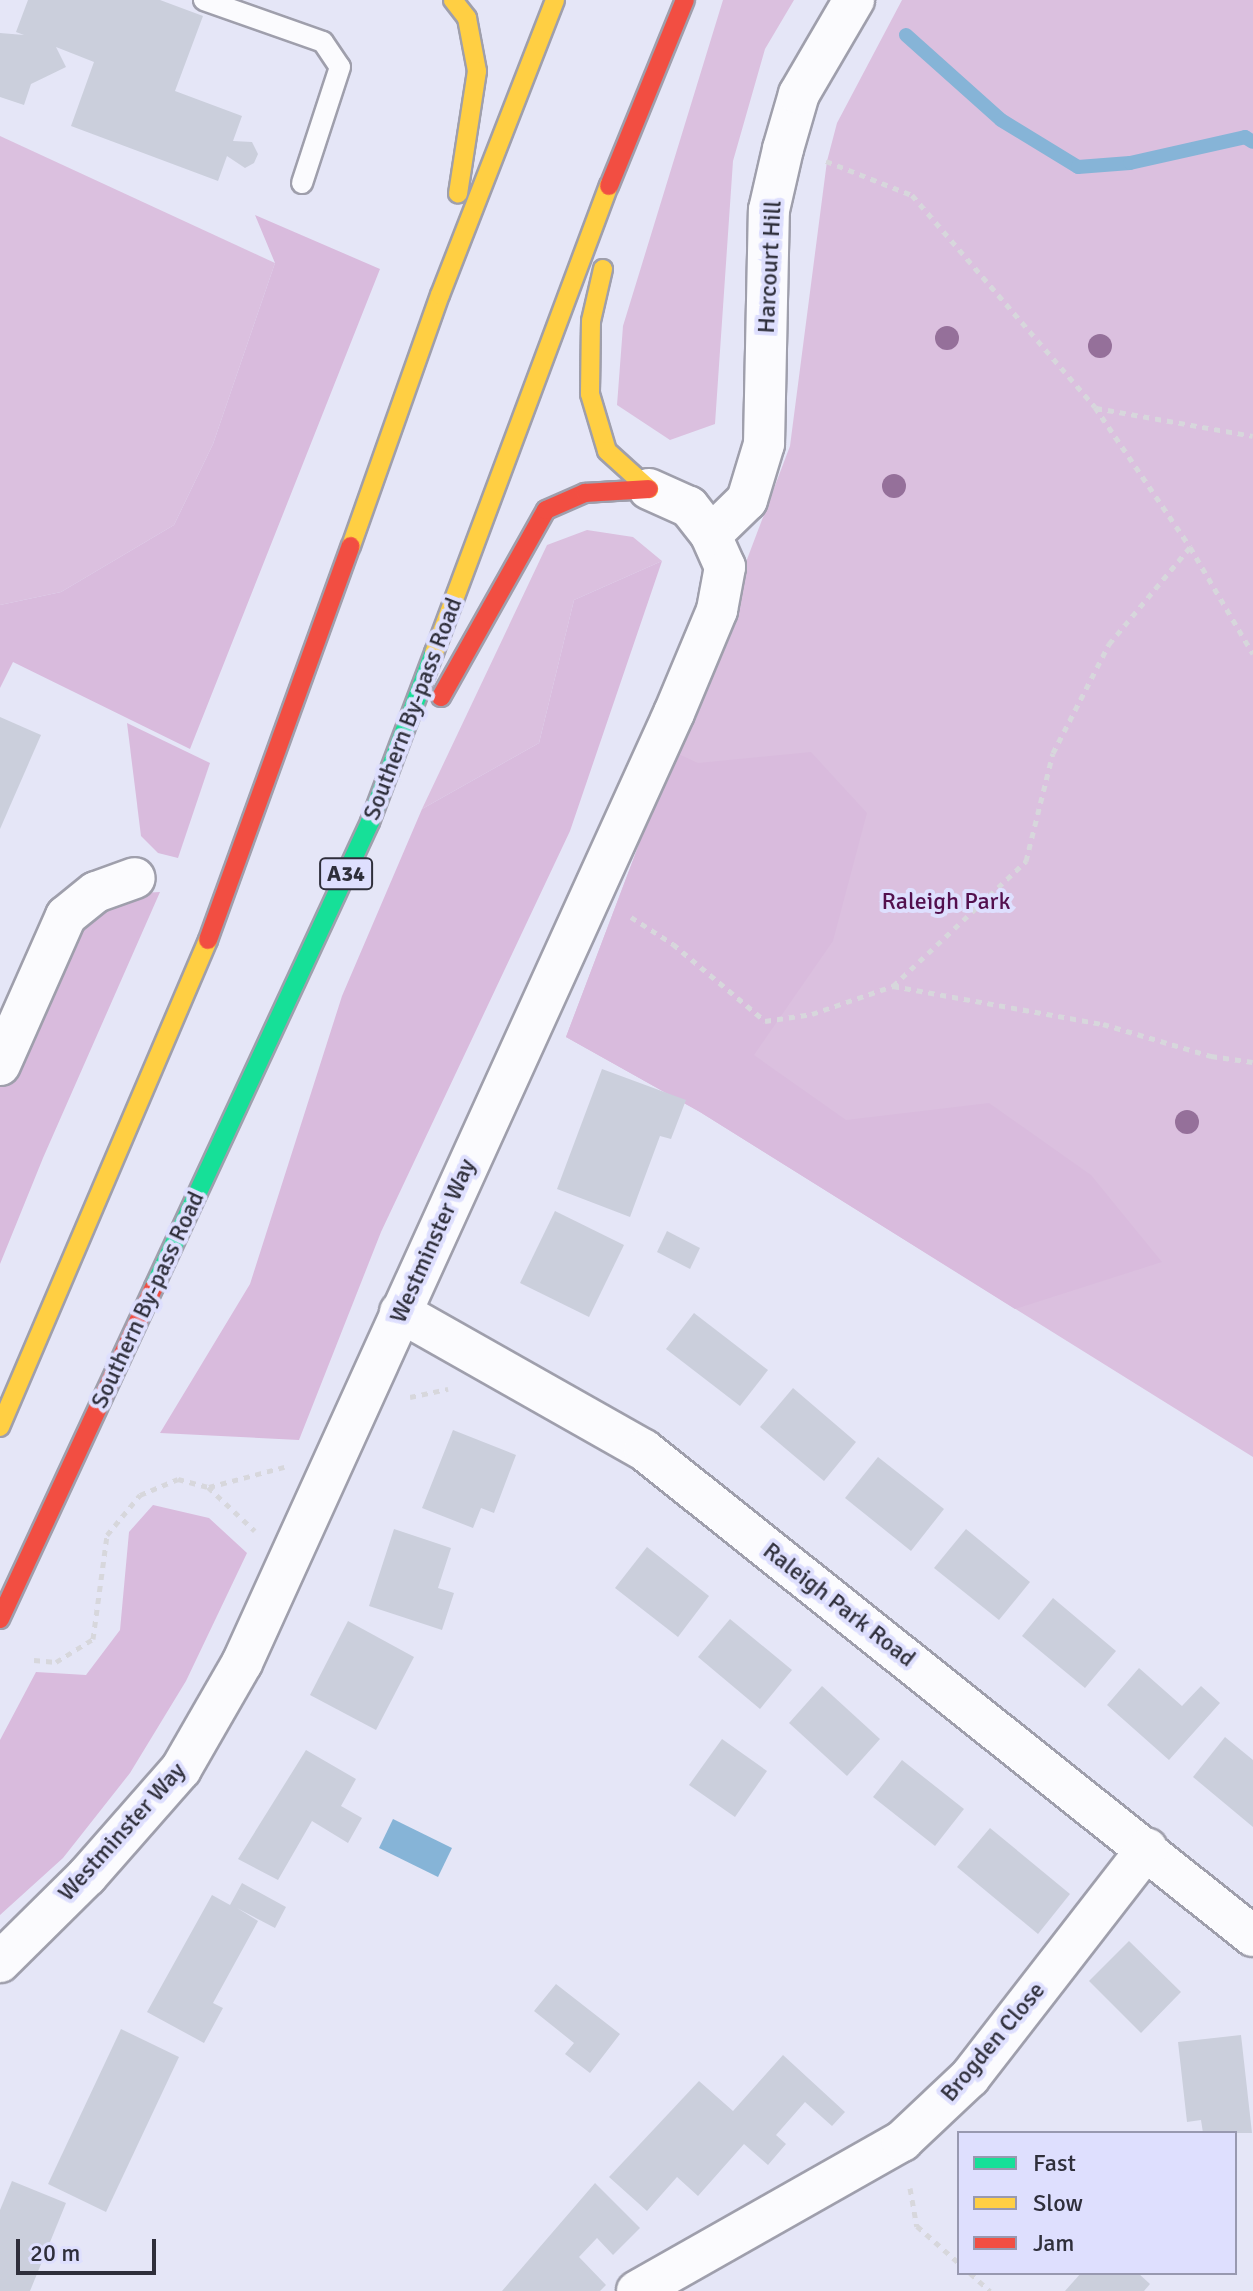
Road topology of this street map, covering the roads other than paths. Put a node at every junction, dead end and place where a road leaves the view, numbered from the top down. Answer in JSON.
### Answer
{"nodes":[{"id":1,"x":204,"y":0,"type":"edge"},
{"id":2,"x":453,"y":0,"type":"edge"},
{"id":3,"x":555,"y":0,"type":"edge"},
{"id":4,"x":685,"y":0,"type":"edge"},
{"id":5,"x":854,"y":0,"type":"edge"},
{"id":6,"x":639,"y":106,"type":"junction"},
{"id":7,"x":302,"y":183,"type":"dead end"},
{"id":8,"x":440,"y":295,"type":"junction"},
{"id":9,"x":649,"y":489,"type":"junction"},
{"id":10,"x":711,"y":535,"type":"junction"},
{"id":11,"x":370,"y":822,"type":"junction"},
{"id":12,"x":135,"y":878,"type":"dead end"},
{"id":13,"x":0,"y":1065,"type":"edge"},
{"id":14,"x":400,"y":1312,"type":"junction"},
{"id":15,"x":0,"y":1427,"type":"edge"},
{"id":16,"x":0,"y":1619,"type":"edge"},
{"id":17,"x":1147,"y":1849,"type":"junction"},
{"id":18,"x":1253,"y":1936,"type":"edge"},
{"id":19,"x":0,"y":1962,"type":"edge"},
{"id":20,"x":637,"y":2291,"type":"edge"}],
"edges":[{"from":1,"to":7,"type":"lane"},
{"from":2,"to":8,"type":"highway"},
{"from":3,"to":8,"type":"highway"},
{"from":4,"to":6,"type":"highway","name":"Southern By-pass Road","number":"A34"},
{"from":5,"to":10,"type":"street","name":"Harcourt Hill"},
{"from":6,"to":9,"type":"highway"},
{"from":6,"to":11,"type":"highway","name":"Southern By-pass Road","number":"A34"},
{"from":8,"to":15,"type":"highway"},
{"from":9,"to":10,"type":"street","name":"Westminster Way"},
{"from":9,"to":11,"type":"highway"},
{"from":10,"to":14,"type":"street","name":"Westminster Way"},
{"from":11,"to":16,"type":"highway","name":"Southern By-pass Road","number":"A34"},
{"from":12,"to":13,"type":"street"},
{"from":14,"to":17,"type":"street","name":"Raleigh Park Road"},
{"from":14,"to":19,"type":"street","name":"Westminster Way"},
{"from":17,"to":18,"type":"street","name":"Raleigh Park Road"},
{"from":17,"to":20,"type":"street","name":"Brogden Close"}]}
